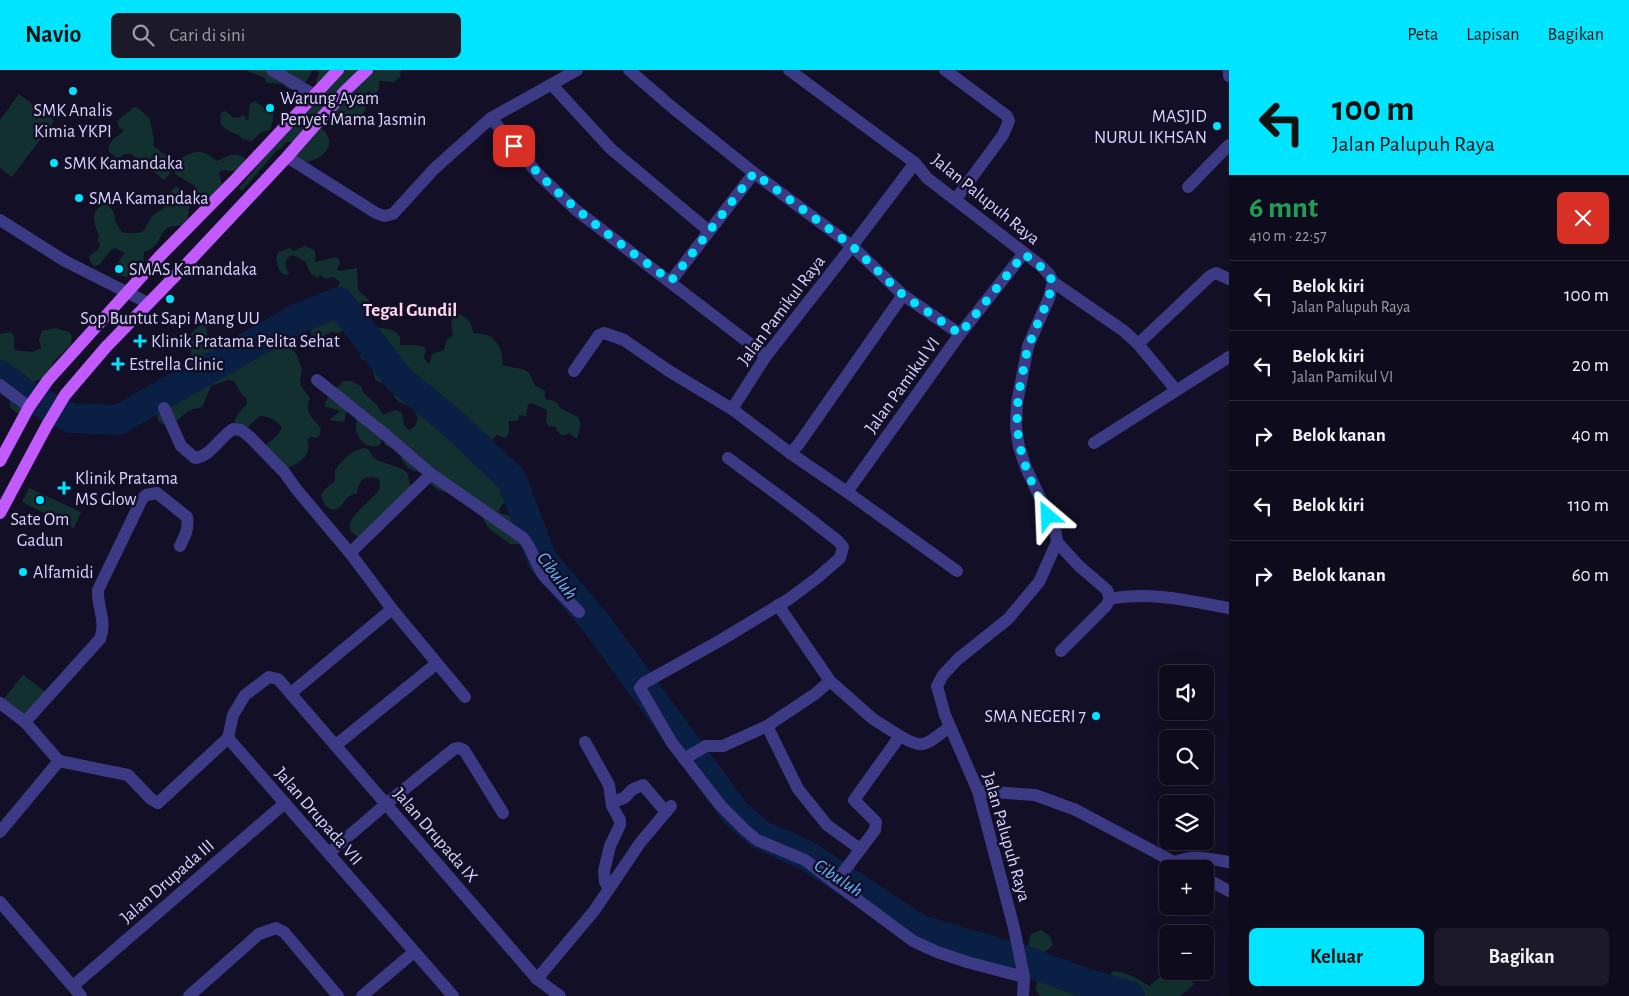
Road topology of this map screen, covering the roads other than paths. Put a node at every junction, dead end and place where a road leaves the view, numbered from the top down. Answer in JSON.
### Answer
{"nodes":[{"id":1,"x":272,"y":70,"type":"edge"},
{"id":2,"x":338,"y":70,"type":"edge"},
{"id":3,"x":367,"y":70,"type":"edge"},
{"id":4,"x":577,"y":70,"type":"edge"},
{"id":5,"x":629,"y":70,"type":"edge"},
{"id":6,"x":790,"y":70,"type":"edge"},
{"id":7,"x":1229,"y":70,"type":"edge"},
{"id":8,"x":954,"y":72,"type":"edge"},
{"id":9,"x":1229,"y":76,"type":"edge"},
{"id":10,"x":552,"y":85,"type":"junction"},
{"id":11,"x":314,"y":95,"type":"junction"},
{"id":12,"x":491,"y":118,"type":"junction"},
{"id":13,"x":1229,"y":145,"type":"edge"},
{"id":14,"x":287,"y":157,"type":"junction"},
{"id":15,"x":915,"y":163,"type":"junction"},
{"id":16,"x":754,"y":173,"type":"junction"},
{"id":17,"x":1188,"y":187,"type":"dead end"},
{"id":18,"x":956,"y":199,"type":"junction"},
{"id":19,"x":0,"y":220,"type":"edge"},
{"id":20,"x":710,"y":231,"type":"junction"},
{"id":21,"x":852,"y":246,"type":"junction"},
{"id":22,"x":1024,"y":254,"type":"junction"},
{"id":23,"x":1229,"y":279,"type":"edge"},
{"id":24,"x":671,"y":281,"type":"junction"},
{"id":25,"x":1053,"y":282,"type":"junction"},
{"id":26,"x":127,"y":293,"type":"junction"},
{"id":27,"x":903,"y":295,"type":"junction"},
{"id":28,"x":148,"y":304,"type":"junction"},
{"id":29,"x":960,"y":334,"type":"junction"},
{"id":30,"x":1138,"y":344,"type":"junction"},
{"id":31,"x":766,"y":356,"type":"junction"},
{"id":32,"x":1229,"y":357,"type":"edge"},
{"id":33,"x":574,"y":371,"type":"dead end"},
{"id":34,"x":316,"y":380,"type":"dead end"},
{"id":35,"x":0,"y":385,"type":"edge"},
{"id":36,"x":1176,"y":390,"type":"junction"},
{"id":37,"x":30,"y":405,"type":"junction"},
{"id":38,"x":164,"y":408,"type":"dead end"},
{"id":39,"x":732,"y":409,"type":"junction"},
{"id":40,"x":1094,"y":443,"type":"dead end"},
{"id":41,"x":790,"y":453,"type":"junction"},
{"id":42,"x":728,"y":458,"type":"dead end"},
{"id":43,"x":0,"y":461,"type":"edge"},
{"id":44,"x":431,"y":474,"type":"junction"},
{"id":45,"x":847,"y":492,"type":"junction"},
{"id":46,"x":0,"y":513,"type":"edge"},
{"id":47,"x":1057,"y":542,"type":"junction"},
{"id":48,"x":180,"y":546,"type":"dead end"},
{"id":49,"x":350,"y":553,"type":"junction"},
{"id":50,"x":957,"y":571,"type":"dead end"},
{"id":51,"x":1110,"y":599,"type":"junction"},
{"id":52,"x":778,"y":605,"type":"junction"},
{"id":53,"x":1229,"y":608,"type":"edge"},
{"id":54,"x":392,"y":609,"type":"junction"},
{"id":55,"x":580,"y":612,"type":"dead end"},
{"id":56,"x":1061,"y":651,"type":"dead end"},
{"id":57,"x":436,"y":664,"type":"junction"},
{"id":58,"x":830,"y":681,"type":"junction"},
{"id":59,"x":291,"y":693,"type":"junction"},
{"id":60,"x":465,"y":697,"type":"dead end"},
{"id":61,"x":0,"y":703,"type":"edge"},
{"id":62,"x":25,"y":722,"type":"junction"},
{"id":63,"x":767,"y":726,"type":"junction"},
{"id":64,"x":950,"y":727,"type":"junction"},
{"id":65,"x":900,"y":736,"type":"junction"},
{"id":66,"x":228,"y":738,"type":"junction"},
{"id":67,"x":585,"y":742,"type":"dead end"},
{"id":68,"x":336,"y":745,"type":"junction"},
{"id":69,"x":688,"y":756,"type":"junction"},
{"id":70,"x":59,"y":761,"type":"junction"},
{"id":71,"x":978,"y":791,"type":"junction"},
{"id":72,"x":612,"y":802,"type":"junction"},
{"id":73,"x":284,"y":803,"type":"junction"},
{"id":74,"x":386,"y":804,"type":"junction"},
{"id":75,"x":503,"y":813,"type":"dead end"},
{"id":76,"x":0,"y":832,"type":"edge"},
{"id":77,"x":860,"y":849,"type":"junction"},
{"id":78,"x":329,"y":853,"type":"junction"},
{"id":79,"x":1171,"y":860,"type":"edge"},
{"id":80,"x":1179,"y":860,"type":"edge"},
{"id":81,"x":1212,"y":860,"type":"edge"},
{"id":82,"x":1214,"y":860,"type":"edge"},
{"id":83,"x":1229,"y":862,"type":"edge"},
{"id":84,"x":838,"y":878,"type":"junction"},
{"id":85,"x":1214,"y":883,"type":"edge"},
{"id":86,"x":609,"y":889,"type":"junction"},
{"id":87,"x":1229,"y":892,"type":"edge"},
{"id":88,"x":0,"y":902,"type":"edge"},
{"id":89,"x":414,"y":952,"type":"junction"},
{"id":90,"x":1022,"y":972,"type":"junction"},
{"id":91,"x":537,"y":979,"type":"junction"},
{"id":92,"x":77,"y":991,"type":"edge"},
{"id":93,"x":195,"y":994,"type":"edge"},
{"id":94,"x":1025,"y":995,"type":"edge"},
{"id":95,"x":338,"y":996,"type":"edge"},
{"id":96,"x":362,"y":996,"type":"edge"},
{"id":97,"x":453,"y":996,"type":"edge"},
{"id":98,"x":560,"y":996,"type":"edge"}],
"edges":[{"from":1,"to":11,"type":"street"},
{"from":2,"to":11,"type":"main road"},
{"from":3,"to":14,"type":"main road"},
{"from":4,"to":10,"type":"street"},
{"from":5,"to":16,"type":"street"},
{"from":6,"to":15,"type":"street","name":"Jalan Palupuh Raya"},
{"from":7,"to":9,"type":"street"},
{"from":8,"to":18,"type":"street"},
{"from":10,"to":12,"type":"street"},
{"from":10,"to":20,"type":"street"},
{"from":11,"to":26,"type":"main road"},
{"from":12,"to":14,"type":"street"},
{"from":12,"to":24,"type":"street"},
{"from":13,"to":17,"type":"street"},
{"from":14,"to":28,"type":"main road"},
{"from":15,"to":18,"type":"street","name":"Jalan Palupuh Raya"},
{"from":15,"to":21,"type":"street","name":"Jalan Pamikul Raya"},
{"from":16,"to":20,"type":"street"},
{"from":16,"to":21,"type":"street"},
{"from":18,"to":22,"type":"street","name":"Jalan Palupuh Raya"},
{"from":19,"to":26,"type":"street"},
{"from":20,"to":24,"type":"street"},
{"from":21,"to":27,"type":"street"},
{"from":21,"to":31,"type":"street","name":"Jalan Pamikul Raya"},
{"from":22,"to":25,"type":"street","name":"Jalan Palupuh Raya"},
{"from":22,"to":29,"type":"street","name":"Jalan Pamikul VI"},
{"from":23,"to":30,"type":"street"},
{"from":24,"to":31,"type":"street"},
{"from":25,"to":30,"type":"street","name":"Jalan Palupuh Raya"},
{"from":25,"to":47,"type":"street"},
{"from":26,"to":28,"type":"street"},
{"from":26,"to":37,"type":"main road"},
{"from":27,"to":29,"type":"street"},
{"from":27,"to":41,"type":"street"},
{"from":28,"to":46,"type":"main road"},
{"from":29,"to":45,"type":"street","name":"Jalan Pamikul VI"},
{"from":30,"to":36,"type":"street","name":"Jalan Palupuh Raya"},
{"from":31,"to":39,"type":"street","name":"Jalan Pamikul Raya"},
{"from":32,"to":36,"type":"street"},
{"from":33,"to":39,"type":"street"},
{"from":34,"to":44,"type":"street"},
{"from":35,"to":37,"type":"street"},
{"from":36,"to":40,"type":"street"},
{"from":37,"to":43,"type":"main road"},
{"from":38,"to":49,"type":"street"},
{"from":39,"to":41,"type":"street"},
{"from":41,"to":45,"type":"street"},
{"from":42,"to":52,"type":"street"},
{"from":44,"to":49,"type":"street"},
{"from":44,"to":55,"type":"street"},
{"from":45,"to":50,"type":"street"},
{"from":47,"to":51,"type":"street"},
{"from":47,"to":64,"type":"street","name":"Jalan Palupuh Raya"},
{"from":48,"to":62,"type":"street"},
{"from":49,"to":54,"type":"street"},
{"from":51,"to":53,"type":"street"},
{"from":51,"to":56,"type":"street"},
{"from":52,"to":58,"type":"street"},
{"from":52,"to":69,"type":"street"},
{"from":54,"to":57,"type":"street"},
{"from":54,"to":59,"type":"street"},
{"from":57,"to":60,"type":"street"},
{"from":57,"to":68,"type":"street"},
{"from":58,"to":63,"type":"street"},
{"from":58,"to":65,"type":"street"},
{"from":59,"to":66,"type":"street"},
{"from":59,"to":68,"type":"street","name":"Jalan Drupada IX"},
{"from":61,"to":62,"type":"street"},
{"from":62,"to":70,"type":"street"},
{"from":63,"to":69,"type":"street"},
{"from":63,"to":77,"type":"street"},
{"from":64,"to":65,"type":"street"},
{"from":64,"to":71,"type":"street","name":"Jalan Palupuh Raya"},
{"from":65,"to":77,"type":"street"},
{"from":66,"to":70,"type":"street"},
{"from":66,"to":73,"type":"street","name":"Jalan Drupada VII"},
{"from":67,"to":72,"type":"street"},
{"from":68,"to":74,"type":"street","name":"Jalan Drupada IX"},
{"from":69,"to":84,"type":"street"},
{"from":70,"to":76,"type":"street"},
{"from":71,"to":79,"type":"street"},
{"from":71,"to":90,"type":"street","name":"Jalan Palupuh Raya"},
{"from":72,"to":86,"type":"street"},
{"from":72,"to":86,"type":"street"},
{"from":73,"to":78,"type":"street","name":"Jalan Drupada VII"},
{"from":73,"to":92,"type":"street","name":"Jalan Drupada III"},
{"from":74,"to":75,"type":"street"},
{"from":74,"to":78,"type":"street"},
{"from":74,"to":91,"type":"street","name":"Jalan Drupada IX"},
{"from":77,"to":84,"type":"street"},
{"from":78,"to":89,"type":"street","name":"Jalan Drupada VII"},
{"from":80,"to":81,"type":"street"},
{"from":82,"to":83,"type":"street"},
{"from":84,"to":90,"type":"street"},
{"from":85,"to":87,"type":"street"},
{"from":86,"to":91,"type":"street"},
{"from":88,"to":92,"type":"street"},
{"from":89,"to":96,"type":"street"},
{"from":89,"to":97,"type":"street","name":"Jalan Drupada VII"},
{"from":90,"to":94,"type":"street","name":"Jalan Palupuh Raya"},
{"from":91,"to":98,"type":"street","name":"Jalan Drupada IX"},
{"from":93,"to":95,"type":"street"}]}
